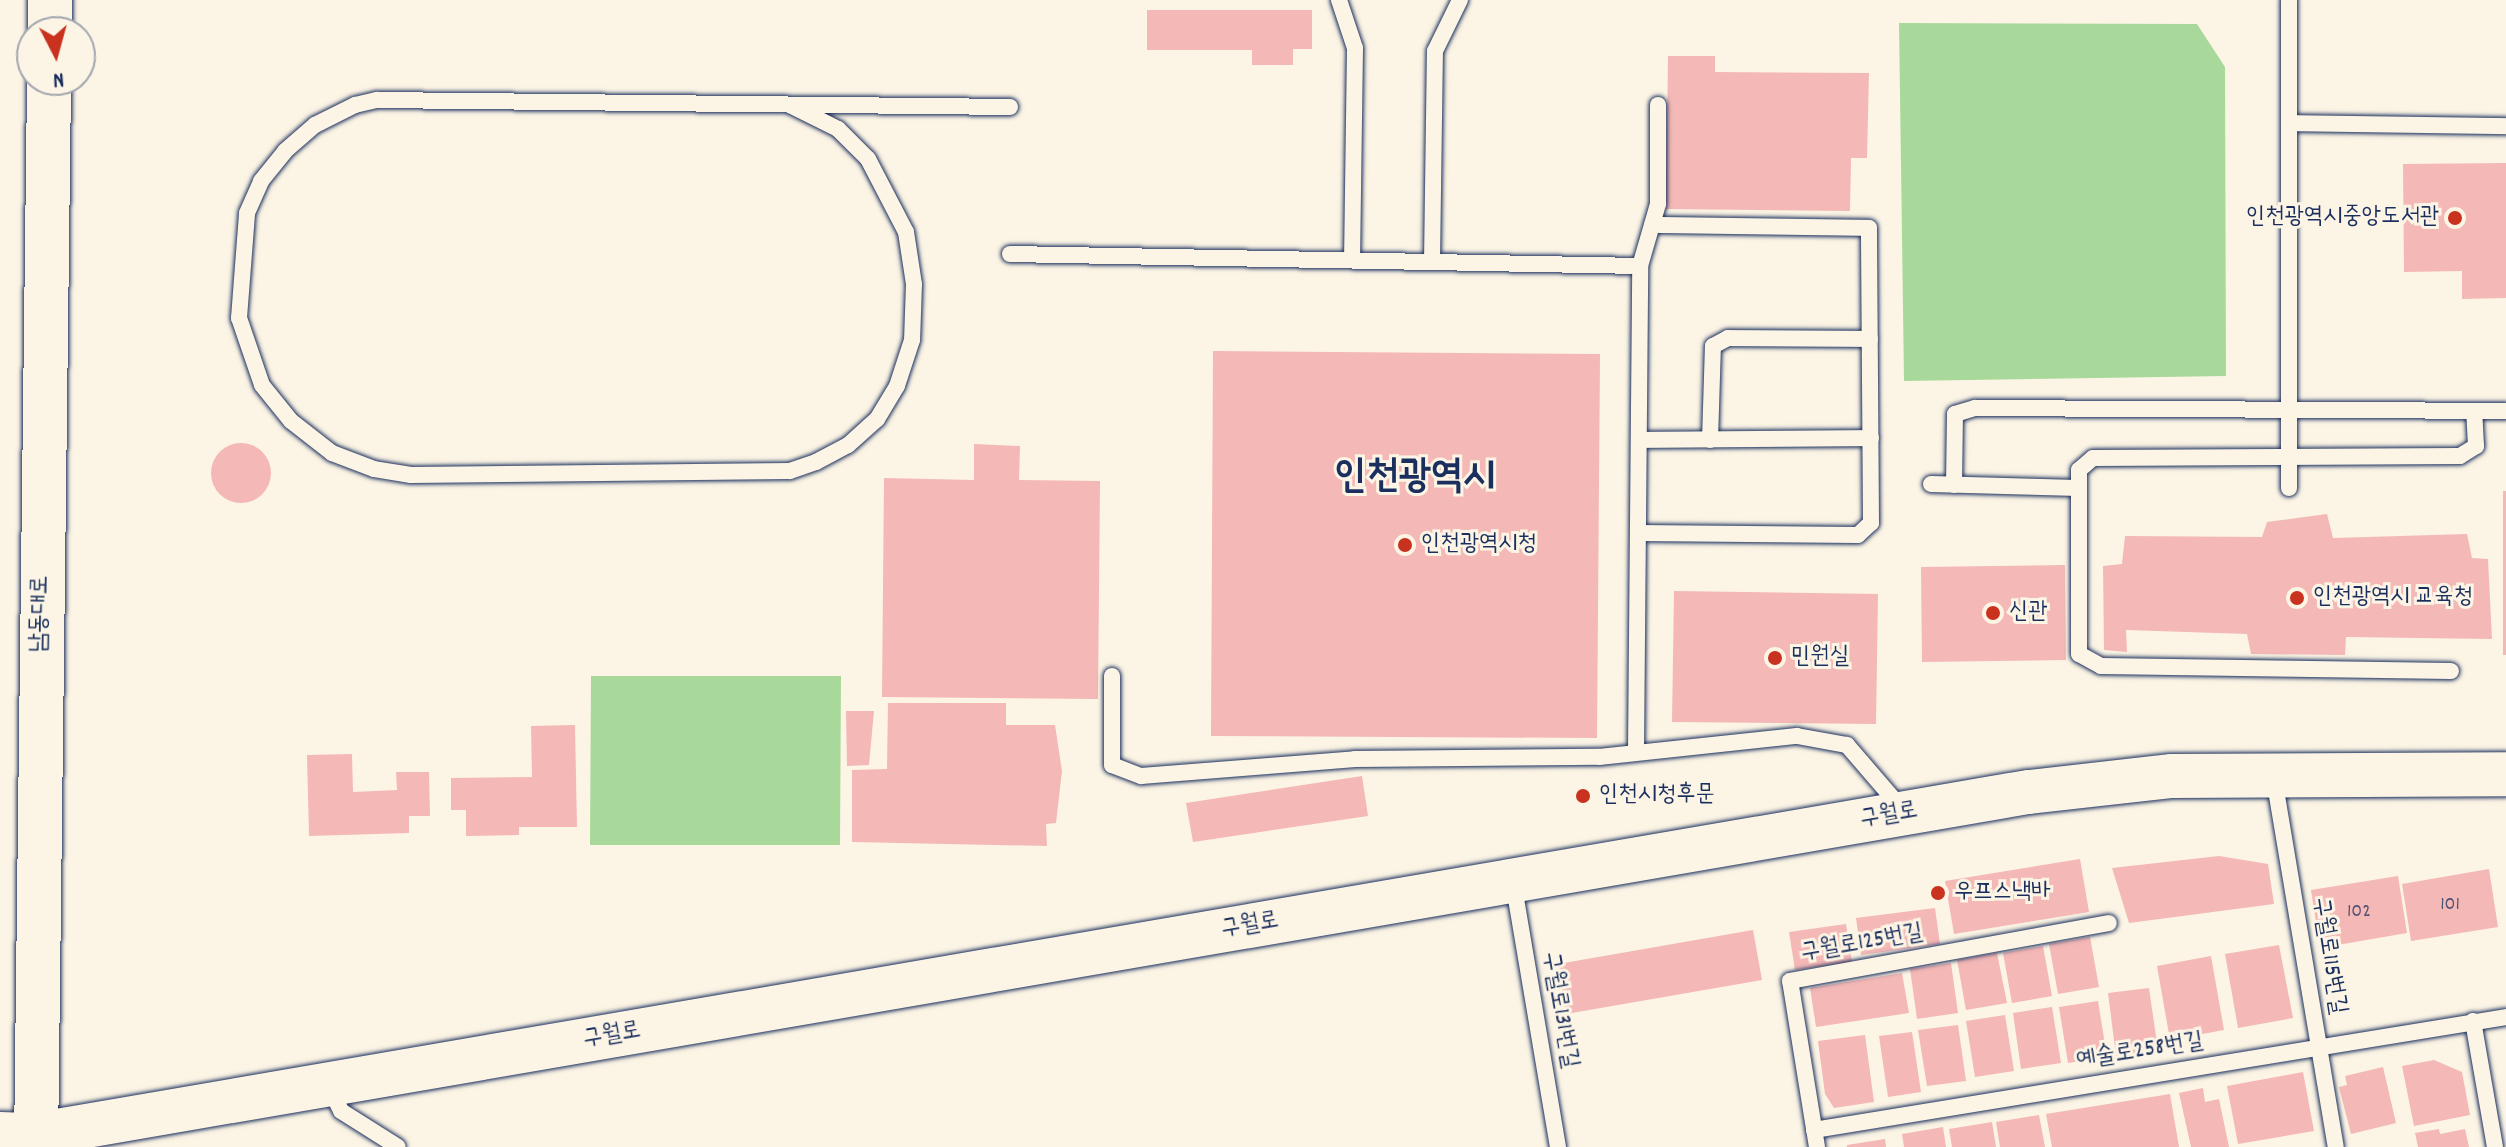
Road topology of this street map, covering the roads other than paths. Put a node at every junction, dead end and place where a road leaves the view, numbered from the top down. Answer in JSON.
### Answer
{"nodes":[{"id":1,"x":1339,"y":0,"type":"edge"},
{"id":2,"x":1460,"y":0,"type":"edge"},
{"id":3,"x":2289,"y":0,"type":"edge"},
{"id":4,"x":49,"y":96,"type":"edge"},
{"id":5,"x":790,"y":105,"type":"junction"},
{"id":6,"x":1658,"y":105,"type":"dead end"},
{"id":7,"x":1010,"y":107,"type":"dead end"},
{"id":8,"x":2289,"y":123,"type":"junction"},
{"id":9,"x":2506,"y":126,"type":"edge"},
{"id":10,"x":1652,"y":225,"type":"junction"},
{"id":11,"x":1010,"y":254,"type":"dead end"},
{"id":12,"x":1352,"y":260,"type":"junction"},
{"id":13,"x":1432,"y":262,"type":"junction"},
{"id":14,"x":1640,"y":266,"type":"junction"},
{"id":15,"x":1870,"y":339,"type":"junction"},
{"id":16,"x":2289,"y":411,"type":"junction"},
{"id":17,"x":2474,"y":411,"type":"junction"},
{"id":18,"x":2506,"y":411,"type":"edge"},
{"id":19,"x":1871,"y":438,"type":"junction"},
{"id":20,"x":1639,"y":440,"type":"junction"},
{"id":21,"x":1710,"y":440,"type":"junction"},
{"id":22,"x":2289,"y":458,"type":"junction"},
{"id":23,"x":1931,"y":484,"type":"dead end"},
{"id":24,"x":1954,"y":485,"type":"junction"},
{"id":25,"x":2078,"y":488,"type":"junction"},
{"id":26,"x":2289,"y":488,"type":"dead end"},
{"id":27,"x":1638,"y":533,"type":"junction"},
{"id":28,"x":2451,"y":671,"type":"dead end"},
{"id":29,"x":1112,"y":676,"type":"dead end"},
{"id":30,"x":1636,"y":752,"type":"junction"},
{"id":31,"x":2274,"y":772,"type":"junction"},
{"id":32,"x":2506,"y":774,"type":"edge"},
{"id":33,"x":1906,"y":813,"type":"junction"},
{"id":34,"x":1513,"y":881,"type":"junction"},
{"id":35,"x":2109,"y":923,"type":"dead end"},
{"id":36,"x":2506,"y":1017,"type":"edge"},
{"id":37,"x":2473,"y":1021,"type":"junction"},
{"id":38,"x":2319,"y":1047,"type":"junction"},
{"id":39,"x":328,"y":1085,"type":"junction"},
{"id":40,"x":1814,"y":1130,"type":"junction"},
{"id":41,"x":23,"y":1139,"type":"edge"},
{"id":42,"x":398,"y":1147,"type":"edge"},
{"id":43,"x":1558,"y":1147,"type":"edge"},
{"id":44,"x":1817,"y":1147,"type":"edge"},
{"id":45,"x":2336,"y":1147,"type":"edge"},
{"id":46,"x":2495,"y":1147,"type":"edge"}],
"edges":[{"from":1,"to":12,"type":"lane"},
{"from":2,"to":13,"type":"lane"},
{"from":3,"to":8,"type":"lane"},
{"from":4,"to":41,"type":"main road","name":"남동대로"},
{"from":5,"to":5,"type":"lane"},
{"from":5,"to":7,"type":"lane"},
{"from":6,"to":10,"type":"lane"},
{"from":8,"to":9,"type":"lane"},
{"from":8,"to":16,"type":"lane"},
{"from":10,"to":14,"type":"lane"},
{"from":10,"to":15,"type":"lane"},
{"from":11,"to":12,"type":"lane"},
{"from":12,"to":13,"type":"lane"},
{"from":13,"to":14,"type":"lane"},
{"from":14,"to":20,"type":"lane"},
{"from":15,"to":19,"type":"lane"},
{"from":15,"to":21,"type":"lane"},
{"from":16,"to":17,"type":"lane"},
{"from":16,"to":22,"type":"lane"},
{"from":16,"to":24,"type":"lane"},
{"from":17,"to":18,"type":"lane"},
{"from":17,"to":22,"type":"lane"},
{"from":19,"to":21,"type":"lane"},
{"from":19,"to":27,"type":"lane"},
{"from":20,"to":21,"type":"lane"},
{"from":20,"to":27,"type":"lane"},
{"from":22,"to":25,"type":"lane"},
{"from":22,"to":26,"type":"lane"},
{"from":23,"to":24,"type":"lane"},
{"from":24,"to":25,"type":"lane"},
{"from":25,"to":28,"type":"lane"},
{"from":27,"to":30,"type":"lane"},
{"from":29,"to":30,"type":"lane"},
{"from":30,"to":33,"type":"lane"},
{"from":31,"to":32,"type":"main road","name":"구월로"},
{"from":31,"to":33,"type":"main road","name":"구월로"},
{"from":31,"to":38,"type":"lane","name":"구월로115번길"},
{"from":33,"to":34,"type":"main road","name":"구월로"},
{"from":34,"to":39,"type":"main road","name":"구월로"},
{"from":34,"to":43,"type":"lane","name":"구월로131번길"},
{"from":35,"to":40,"type":"lane","name":"구월로125번길"},
{"from":36,"to":37,"type":"lane","name":"예술로258번길"},
{"from":37,"to":38,"type":"lane","name":"예술로258번길"},
{"from":37,"to":46,"type":"lane"},
{"from":38,"to":40,"type":"lane","name":"예술로258번길"},
{"from":38,"to":45,"type":"lane","name":"구월로115번길"},
{"from":39,"to":41,"type":"main road","name":"구월로"},
{"from":39,"to":42,"type":"lane"},
{"from":40,"to":44,"type":"lane","name":"구월로125번길"}]}
